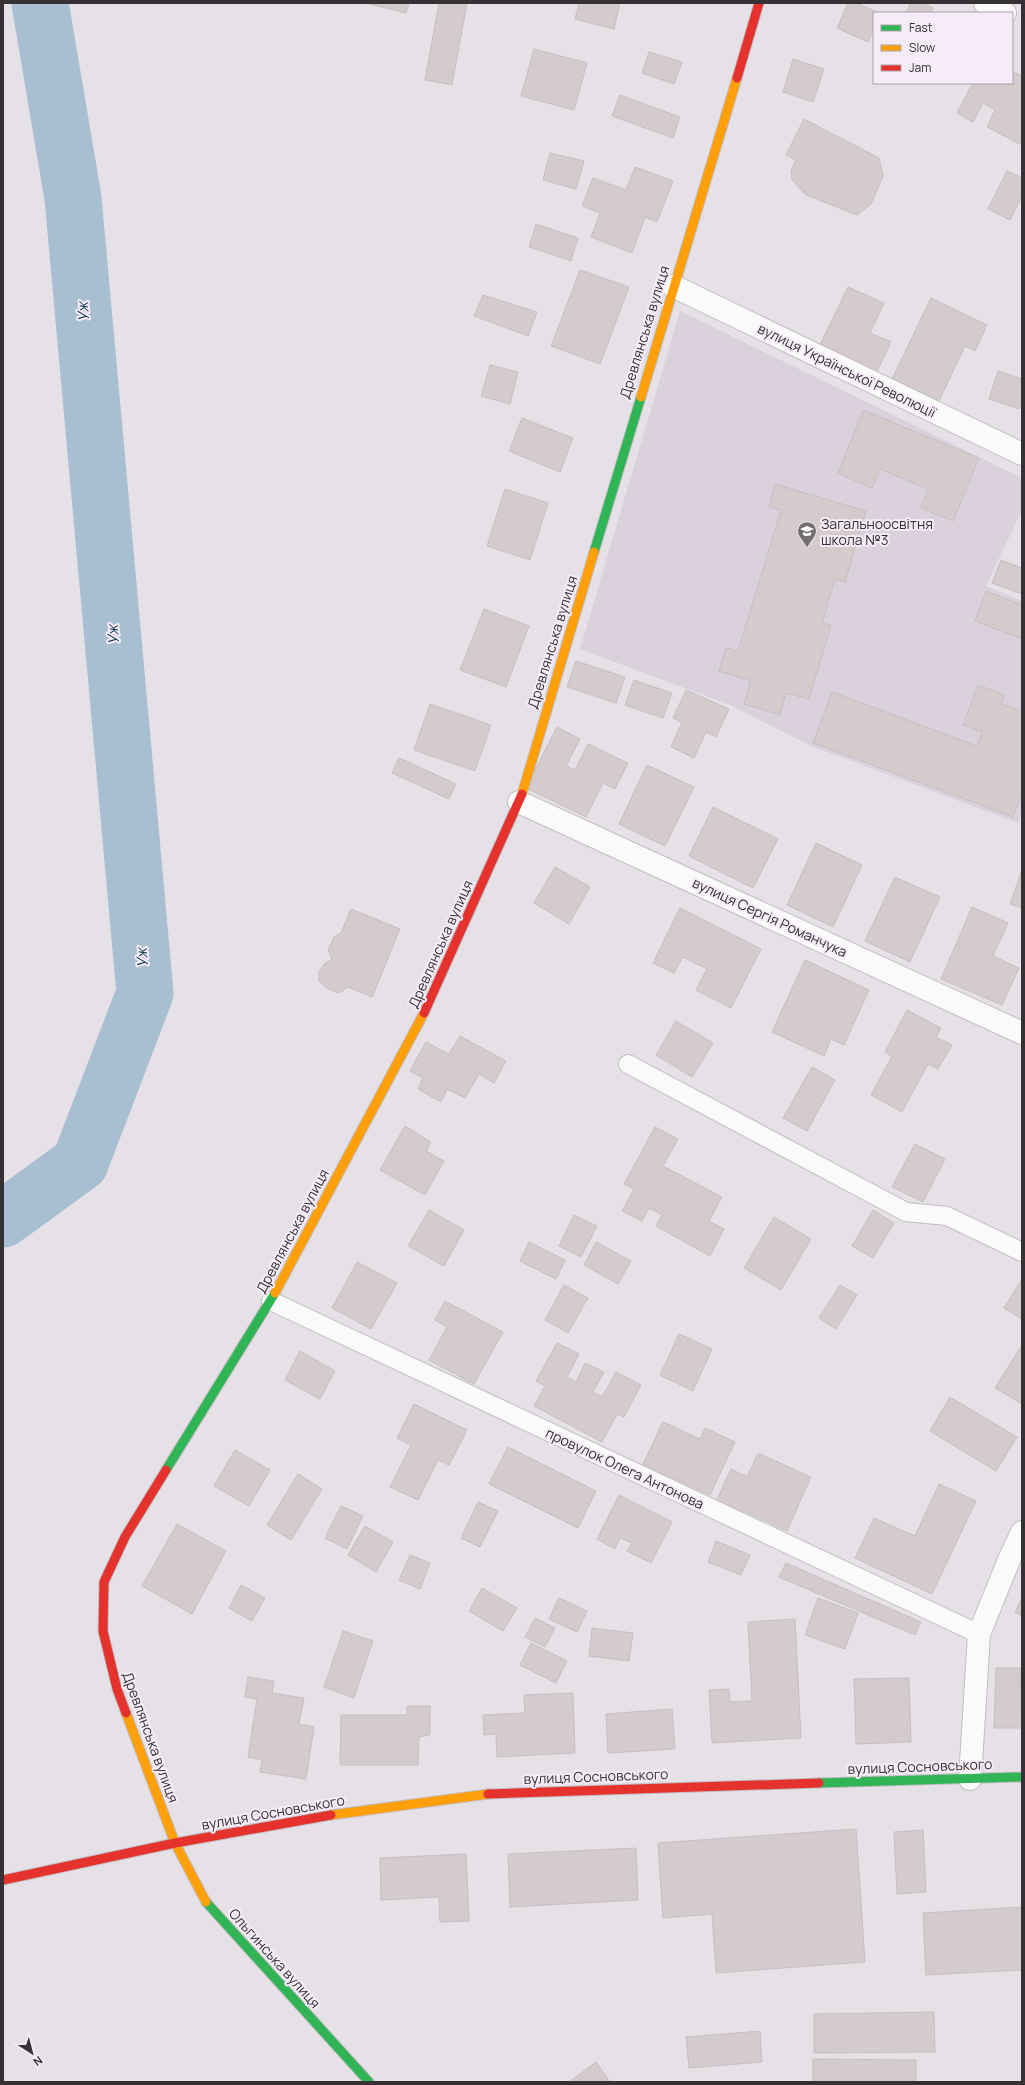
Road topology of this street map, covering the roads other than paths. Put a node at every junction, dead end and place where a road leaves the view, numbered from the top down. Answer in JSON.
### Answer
{"nodes":[{"id":1,"x":759,"y":3,"type":"edge"},
{"id":2,"x":985,"y":3,"type":"edge"},
{"id":3,"x":1003,"y":12,"type":"edge"},
{"id":4,"x":1013,"y":18,"type":"edge"},
{"id":5,"x":1022,"y":22,"type":"edge"},
{"id":6,"x":673,"y":286,"type":"junction"},
{"id":7,"x":1022,"y":454,"type":"edge"},
{"id":8,"x":519,"y":802,"type":"junction"},
{"id":9,"x":1022,"y":1033,"type":"edge"},
{"id":10,"x":628,"y":1064,"type":"dead end"},
{"id":11,"x":1022,"y":1252,"type":"edge"},
{"id":12,"x":271,"y":1301,"type":"junction"},
{"id":13,"x":1022,"y":1532,"type":"edge"},
{"id":14,"x":979,"y":1634,"type":"junction"},
{"id":15,"x":1022,"y":1777,"type":"edge"},
{"id":16,"x":970,"y":1779,"type":"junction"},
{"id":17,"x":175,"y":1843,"type":"junction"},
{"id":18,"x":3,"y":1880,"type":"edge"},
{"id":19,"x":369,"y":2082,"type":"edge"}],
"edges":[{"from":1,"to":6,"type":"street","name":"Древлянська вулиця"},
{"from":2,"to":3,"type":"street"},
{"from":4,"to":5,"type":"street"},
{"from":6,"to":7,"type":"street","name":"вулиця Української Революції"},
{"from":6,"to":8,"type":"street","name":"Древлянська вулиця"},
{"from":8,"to":9,"type":"street","name":"вулиця Сергія Романчука"},
{"from":8,"to":12,"type":"street","name":"Древлянська вулиця"},
{"from":10,"to":11,"type":"lane"},
{"from":12,"to":14,"type":"lane","name":"провулок Олега Антонова"},
{"from":12,"to":17,"type":"street","name":"Древлянська вулиця"},
{"from":13,"to":14,"type":"street"},
{"from":14,"to":16,"type":"street"},
{"from":15,"to":16,"type":"street","name":"вулиця Сосновського"},
{"from":16,"to":17,"type":"street","name":"вулиця Сосновського"},
{"from":17,"to":18,"type":"street","name":"вулиця Сосновського"},
{"from":17,"to":19,"type":"street","name":"Ольгинська вулиця"}]}
